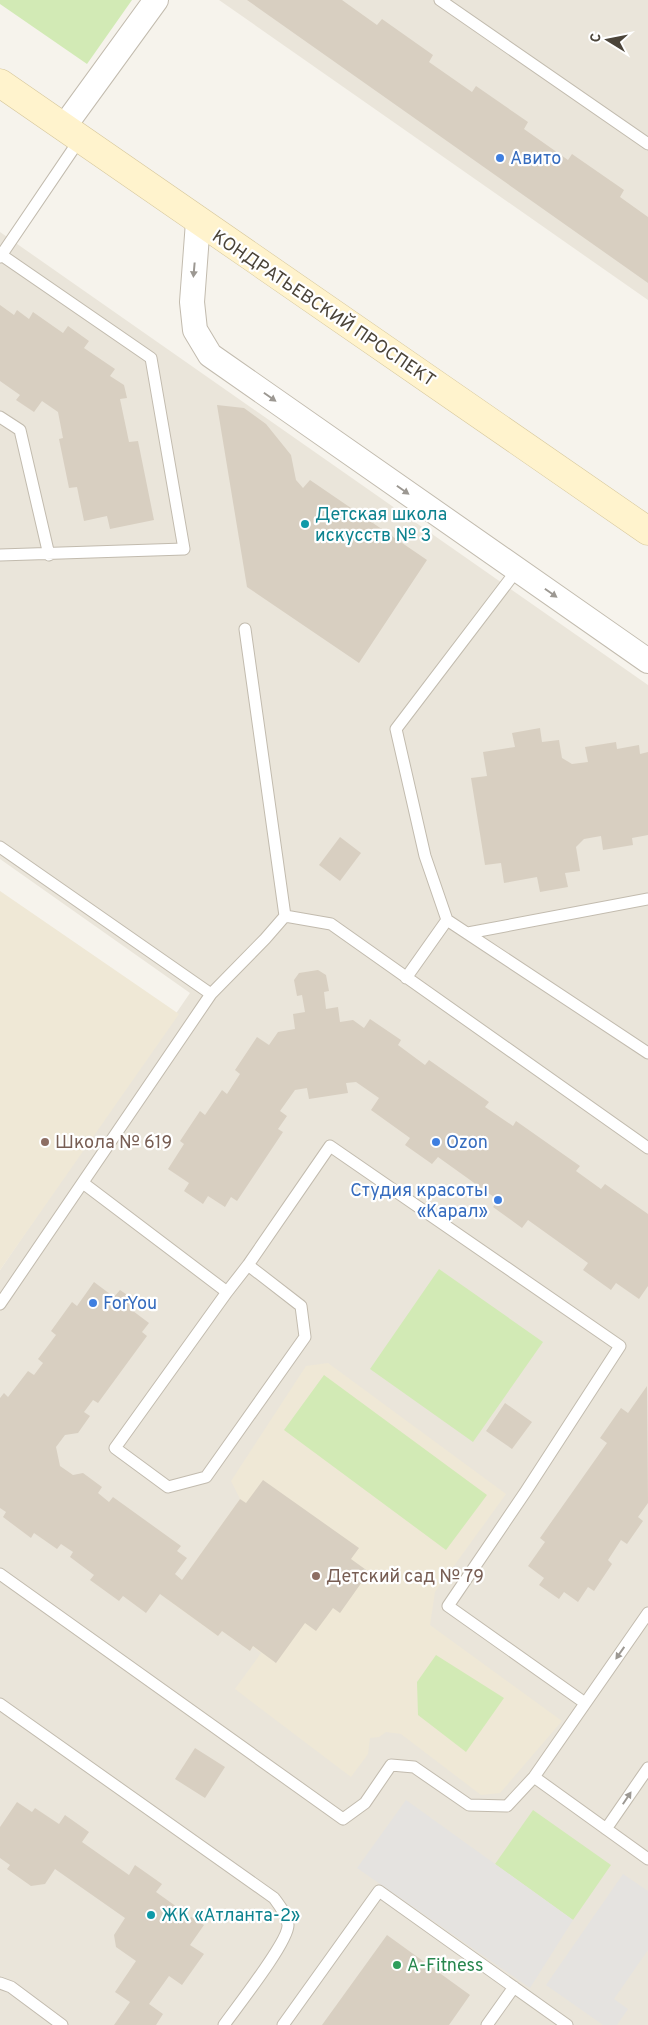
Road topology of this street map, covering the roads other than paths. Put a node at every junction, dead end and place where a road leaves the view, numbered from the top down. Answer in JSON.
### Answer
{"nodes":[{"id":1,"x":156,"y":0,"type":"edge"},
{"id":2,"x":440,"y":0,"type":"edge"},
{"id":3,"x":0,"y":83,"type":"edge"},
{"id":4,"x":71,"y":134,"type":"junction"},
{"id":5,"x":648,"y":144,"type":"edge"},
{"id":6,"x":198,"y":222,"type":"junction"},
{"id":7,"x":0,"y":255,"type":"edge"},
{"id":8,"x":0,"y":417,"type":"edge"},
{"id":9,"x":648,"y":531,"type":"edge"},
{"id":10,"x":49,"y":555,"type":"junction"},
{"id":11,"x":0,"y":556,"type":"edge"},
{"id":12,"x":517,"y":570,"type":"junction"},
{"id":13,"x":245,"y":629,"type":"dead end"},
{"id":14,"x":648,"y":661,"type":"edge"},
{"id":15,"x":0,"y":847,"type":"edge"},
{"id":16,"x":648,"y":899,"type":"edge"},
{"id":17,"x":285,"y":916,"type":"junction"},
{"id":18,"x":447,"y":920,"type":"junction"},
{"id":19,"x":468,"y":934,"type":"junction"},
{"id":20,"x":406,"y":978,"type":"junction"},
{"id":21,"x":211,"y":994,"type":"junction"},
{"id":22,"x":648,"y":1053,"type":"edge"},
{"id":23,"x":648,"y":1148,"type":"edge"},
{"id":24,"x":83,"y":1183,"type":"junction"},
{"id":25,"x":248,"y":1265,"type":"junction"},
{"id":26,"x":228,"y":1292,"type":"junction"},
{"id":27,"x":0,"y":1304,"type":"edge"},
{"id":28,"x":0,"y":1574,"type":"edge"},
{"id":29,"x":648,"y":1613,"type":"edge"},
{"id":30,"x":585,"y":1703,"type":"junction"},
{"id":31,"x":0,"y":1704,"type":"edge"},
{"id":32,"x":648,"y":1768,"type":"edge"},
{"id":33,"x":534,"y":1777,"type":"junction"},
{"id":34,"x":606,"y":1829,"type":"junction"},
{"id":35,"x":648,"y":1859,"type":"edge"},
{"id":36,"x":0,"y":1983,"type":"edge"},
{"id":37,"x":514,"y":1987,"type":"junction"},
{"id":38,"x":62,"y":2025,"type":"edge"},
{"id":39,"x":224,"y":2025,"type":"edge"},
{"id":40,"x":283,"y":2025,"type":"edge"},
{"id":41,"x":487,"y":2025,"type":"edge"},
{"id":42,"x":567,"y":2025,"type":"edge"}],
"edges":[{"from":1,"to":4,"type":"street"},
{"from":2,"to":5,"type":"lane"},
{"from":3,"to":4,"type":"street","name":"КОНДРАТЬЕВСКИЙ ПРОСПЕКТ"},
{"from":4,"to":6,"type":"street","name":"КОНДРАТЬЕВСКИЙ ПРОСПЕКТ"},
{"from":4,"to":7,"type":"lane"},
{"from":6,"to":9,"type":"street","name":"КОНДРАТЬЕВСКИЙ ПРОСПЕКТ"},
{"from":6,"to":12,"type":"street","one_way":true},
{"from":7,"to":10,"type":"lane"},
{"from":8,"to":10,"type":"lane"},
{"from":10,"to":11,"type":"lane"},
{"from":12,"to":14,"type":"street","one_way":true},
{"from":12,"to":18,"type":"lane"},
{"from":13,"to":17,"type":"lane"},
{"from":15,"to":21,"type":"lane"},
{"from":16,"to":19,"type":"lane"},
{"from":17,"to":20,"type":"lane"},
{"from":17,"to":21,"type":"lane"},
{"from":18,"to":19,"type":"lane"},
{"from":18,"to":20,"type":"lane"},
{"from":19,"to":22,"type":"lane"},
{"from":20,"to":23,"type":"lane"},
{"from":21,"to":24,"type":"lane"},
{"from":24,"to":26,"type":"lane"},
{"from":24,"to":27,"type":"lane"},
{"from":25,"to":26,"type":"lane"},
{"from":25,"to":26,"type":"lane"},
{"from":25,"to":30,"type":"lane"},
{"from":28,"to":33,"type":"lane"},
{"from":29,"to":30,"type":"lane","one_way":true},
{"from":30,"to":33,"type":"lane"},
{"from":31,"to":39,"type":"lane"},
{"from":34,"to":32,"type":"lane","one_way":true},
{"from":33,"to":34,"type":"lane"},
{"from":34,"to":35,"type":"lane"},
{"from":36,"to":38,"type":"lane"},
{"from":37,"to":40,"type":"lane"},
{"from":37,"to":41,"type":"lane"},
{"from":37,"to":42,"type":"lane"}]}
